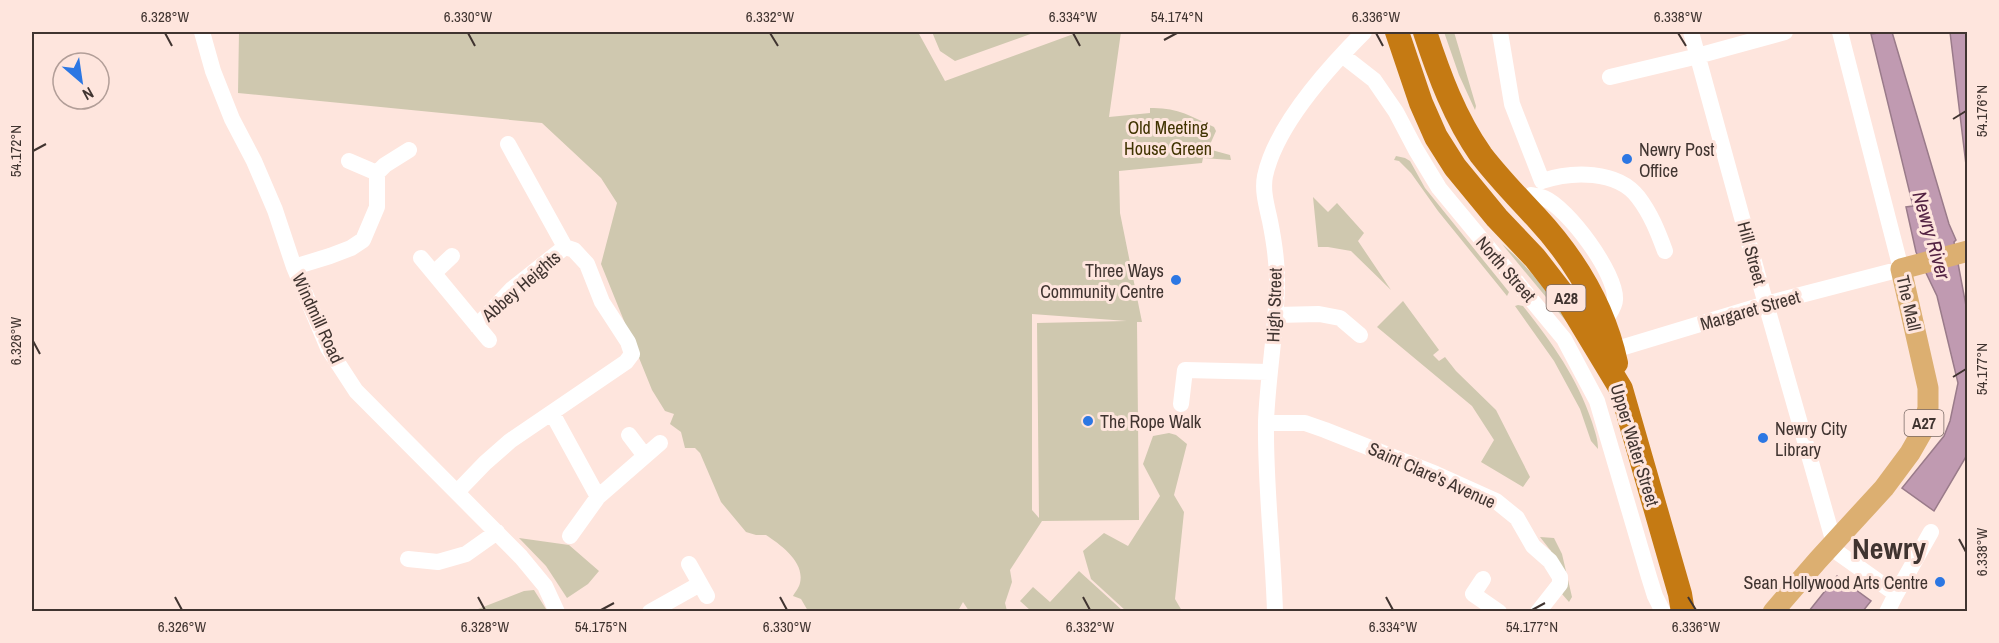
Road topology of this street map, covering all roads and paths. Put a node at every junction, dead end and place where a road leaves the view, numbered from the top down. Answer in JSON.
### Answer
{"nodes":[{"id":1,"x":202,"y":32,"type":"edge"},
{"id":2,"x":1364,"y":32,"type":"edge"},
{"id":3,"x":1397,"y":32,"type":"edge"},
{"id":4,"x":1425,"y":32,"type":"edge"},
{"id":5,"x":1500,"y":32,"type":"edge"},
{"id":6,"x":1691,"y":32,"type":"edge"},
{"id":7,"x":1785,"y":32,"type":"edge"},
{"id":8,"x":1840,"y":32,"type":"edge"},
{"id":9,"x":1341,"y":55,"type":"junction"},
{"id":10,"x":1698,"y":56,"type":"junction"},
{"id":11,"x":1610,"y":77,"type":"dead end"},
{"id":12,"x":508,"y":144,"type":"dead end"},
{"id":13,"x":409,"y":150,"type":"dead end"},
{"id":14,"x":349,"y":161,"type":"dead end"},
{"id":15,"x":378,"y":173,"type":"junction"},
{"id":16,"x":1542,"y":181,"type":"junction"},
{"id":17,"x":1525,"y":198,"type":"junction"},
{"id":18,"x":1497,"y":218,"type":"junction"},
{"id":19,"x":566,"y":247,"type":"junction"},
{"id":20,"x":1665,"y":252,"type":"dead end"},
{"id":21,"x":1963,"y":252,"type":"edge"},
{"id":22,"x":452,"y":256,"type":"dead end"},
{"id":23,"x":421,"y":258,"type":"dead end"},
{"id":24,"x":294,"y":267,"type":"junction"},
{"id":25,"x":1909,"y":267,"type":"junction"},
{"id":26,"x":434,"y":273,"type":"junction"},
{"id":27,"x":1766,"y":304,"type":"junction"},
{"id":28,"x":1276,"y":315,"type":"junction"},
{"id":29,"x":477,"y":326,"type":"junction"},
{"id":30,"x":1360,"y":335,"type":"dead end"},
{"id":31,"x":489,"y":340,"type":"dead end"},
{"id":32,"x":1607,"y":352,"type":"junction"},
{"id":33,"x":1269,"y":372,"type":"junction"},
{"id":34,"x":1181,"y":404,"type":"dead end"},
{"id":35,"x":552,"y":413,"type":"junction"},
{"id":36,"x":1266,"y":423,"type":"junction"},
{"id":37,"x":629,"y":435,"type":"dead end"},
{"id":38,"x":660,"y":443,"type":"dead end"},
{"id":39,"x":645,"y":456,"type":"junction"},
{"id":40,"x":457,"y":492,"type":"junction"},
{"id":41,"x":598,"y":498,"type":"junction"},
{"id":42,"x":497,"y":532,"type":"junction"},
{"id":43,"x":1931,"y":532,"type":"dead end"},
{"id":44,"x":570,"y":536,"type":"dead end"},
{"id":45,"x":1835,"y":548,"type":"junction"},
{"id":46,"x":408,"y":559,"type":"dead end"},
{"id":47,"x":689,"y":564,"type":"dead end"},
{"id":48,"x":1483,"y":579,"type":"dead end"},
{"id":49,"x":1890,"y":589,"type":"junction"},
{"id":50,"x":1686,"y":606,"type":"edge"},
{"id":51,"x":558,"y":612,"type":"edge"},
{"id":52,"x":650,"y":612,"type":"edge"},
{"id":53,"x":1275,"y":612,"type":"edge"},
{"id":54,"x":1499,"y":612,"type":"edge"},
{"id":55,"x":1538,"y":612,"type":"edge"},
{"id":56,"x":1663,"y":612,"type":"edge"},
{"id":57,"x":1773,"y":612,"type":"edge"},
{"id":58,"x":1887,"y":612,"type":"edge"}],
"edges":[{"from":1,"to":24,"type":"street","name":"Windmill Road"},
{"from":2,"to":9,"type":"street","name":"High Street"},
{"from":3,"to":18,"type":"highway","name":"Upper Water Street","number":"A28"},
{"from":4,"to":17,"type":"highway","number":"A28"},
{"from":5,"to":16,"type":"street"},
{"from":6,"to":10,"type":"street","name":"Hill Street"},
{"from":7,"to":10,"type":"street"},
{"from":8,"to":25,"type":"street","name":"The Mall"},
{"from":9,"to":28,"type":"street","name":"High Street"},
{"from":9,"to":56,"type":"street","name":"North Street"},
{"from":10,"to":11,"type":"street"},
{"from":10,"to":27,"type":"street","name":"Hill Street"},
{"from":12,"to":19,"type":"street","name":"Abbey Heights"},
{"from":13,"to":15,"type":"street"},
{"from":14,"to":15,"type":"street"},
{"from":15,"to":24,"type":"street"},
{"from":16,"to":17,"type":"street"},
{"from":16,"to":20,"type":"street"},
{"from":17,"to":18,"type":"street"},
{"from":17,"to":32,"type":"highway","number":"A28"},
{"from":18,"to":32,"type":"highway","name":"Upper Water Street","number":"A28"},
{"from":19,"to":29,"type":"street","name":"Abbey Heights"},
{"from":19,"to":35,"type":"street","name":"Abbey Heights"},
{"from":21,"to":25,"type":"main road"},
{"from":22,"to":26,"type":"street"},
{"from":23,"to":26,"type":"street","name":"Abbey Heights"},
{"from":24,"to":40,"type":"street","name":"Windmill Road"},
{"from":25,"to":27,"type":"street","name":"Margaret Street"},
{"from":25,"to":45,"type":"main road","name":"The Mall","number":"A27"},
{"from":26,"to":29,"type":"street","name":"Abbey Heights"},
{"from":27,"to":32,"type":"street","name":"Margaret Street"},
{"from":27,"to":45,"type":"street","name":"Hill Street"},
{"from":28,"to":30,"type":"street"},
{"from":28,"to":33,"type":"street","name":"High Street"},
{"from":29,"to":31,"type":"street","name":"Abbey Heights"},
{"from":32,"to":50,"type":"highway","name":"Upper Water Street","number":"A28"},
{"from":33,"to":34,"type":"street"},
{"from":33,"to":36,"type":"street","name":"High Street"},
{"from":35,"to":40,"type":"street","name":"Abbey Heights"},
{"from":35,"to":41,"type":"street"},
{"from":36,"to":53,"type":"street","name":"High Street"},
{"from":36,"to":55,"type":"street","name":"Saint Clare's Avenue"},
{"from":37,"to":39,"type":"street"},
{"from":38,"to":39,"type":"street"},
{"from":39,"to":41,"type":"street"},
{"from":40,"to":42,"type":"street","name":"Windmill Road"},
{"from":41,"to":44,"type":"street"},
{"from":42,"to":46,"type":"street"},
{"from":42,"to":51,"type":"street","name":"Windmill Road"},
{"from":43,"to":49,"type":"street"},
{"from":45,"to":49,"type":"street"},
{"from":45,"to":57,"type":"main road","number":"A27"},
{"from":47,"to":52,"type":"street"},
{"from":48,"to":54,"type":"street"},
{"from":49,"to":58,"type":"street"}]}
